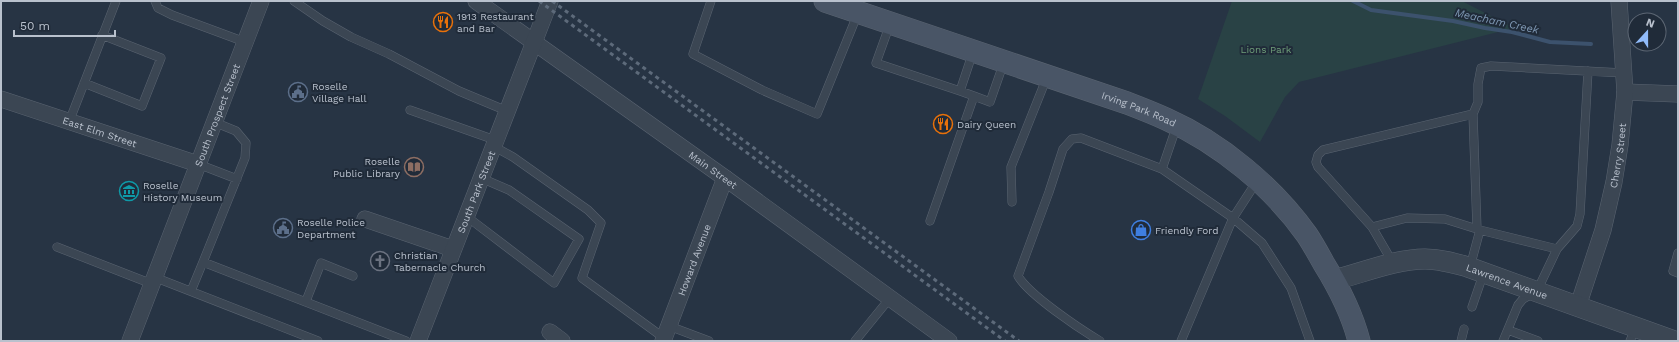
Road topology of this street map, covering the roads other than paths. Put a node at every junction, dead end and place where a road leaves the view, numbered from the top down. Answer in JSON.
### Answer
{"nodes":[{"id":1,"x":116,"y":1,"type":"edge"},
{"id":2,"x":155,"y":1,"type":"edge"},
{"id":3,"x":261,"y":1,"type":"edge"},
{"id":4,"x":294,"y":1,"type":"edge"},
{"id":5,"x":476,"y":1,"type":"edge"},
{"id":6,"x":550,"y":1,"type":"edge"},
{"id":7,"x":711,"y":1,"type":"edge"},
{"id":8,"x":825,"y":1,"type":"edge"},
{"id":9,"x":1619,"y":1,"type":"edge"},
{"id":10,"x":858,"y":12,"type":"junction"},
{"id":11,"x":890,"y":23,"type":"junction"},
{"id":12,"x":102,"y":35,"type":"junction"},
{"id":13,"x":245,"y":42,"type":"junction"},
{"id":14,"x":533,"y":43,"type":"junction"},
{"id":15,"x":973,"y":51,"type":"junction"},
{"id":16,"x":1004,"y":61,"type":"junction"},
{"id":17,"x":1588,"y":71,"type":"junction"},
{"id":18,"x":1624,"y":73,"type":"junction"},
{"id":19,"x":1047,"y":76,"type":"junction"},
{"id":20,"x":84,"y":84,"type":"junction"},
{"id":21,"x":960,"y":91,"type":"junction"},
{"id":22,"x":1625,"y":92,"type":"junction"},
{"id":23,"x":1678,"y":94,"type":"edge"},
{"id":24,"x":974,"y":96,"type":"junction"},
{"id":25,"x":1,"y":100,"type":"edge"},
{"id":26,"x":410,"y":110,"type":"dead end"},
{"id":27,"x":507,"y":111,"type":"junction"},
{"id":28,"x":1473,"y":114,"type":"junction"},
{"id":29,"x":69,"y":122,"type":"junction"},
{"id":30,"x":214,"y":122,"type":"junction"},
{"id":31,"x":1177,"y":125,"type":"junction"},
{"id":32,"x":494,"y":143,"type":"junction"},
{"id":33,"x":198,"y":164,"type":"junction"},
{"id":34,"x":1162,"y":169,"type":"junction"},
{"id":35,"x":481,"y":178,"type":"junction"},
{"id":36,"x":725,"y":178,"type":"junction"},
{"id":37,"x":237,"y":179,"type":"junction"},
{"id":38,"x":1257,"y":180,"type":"junction"},
{"id":39,"x":1012,"y":202,"type":"dead end"},
{"id":40,"x":466,"y":216,"type":"junction"},
{"id":41,"x":1233,"y":218,"type":"junction"},
{"id":42,"x":366,"y":219,"type":"dead end"},
{"id":43,"x":930,"y":221,"type":"dead end"},
{"id":44,"x":1372,"y":227,"type":"junction"},
{"id":45,"x":1478,"y":230,"type":"junction"},
{"id":46,"x":57,"y":247,"type":"dead end"},
{"id":47,"x":453,"y":249,"type":"junction"},
{"id":48,"x":1557,"y":249,"type":"junction"},
{"id":49,"x":1678,"y":253,"type":"edge"},
{"id":50,"x":203,"y":262,"type":"junction"},
{"id":51,"x":1393,"y":264,"type":"junction"},
{"id":52,"x":1477,"y":270,"type":"junction"},
{"id":53,"x":1678,"y":273,"type":"edge"},
{"id":54,"x":353,"y":276,"type":"dead end"},
{"id":55,"x":153,"y":280,"type":"junction"},
{"id":56,"x":1334,"y":280,"type":"junction"},
{"id":57,"x":191,"y":291,"type":"junction"},
{"id":58,"x":1537,"y":291,"type":"junction"},
{"id":59,"x":890,"y":298,"type":"junction"},
{"id":60,"x":306,"y":301,"type":"junction"},
{"id":61,"x":1578,"y":306,"type":"junction"},
{"id":62,"x":1472,"y":307,"type":"dead end"},
{"id":63,"x":1464,"y":329,"type":"dead end"},
{"id":64,"x":1508,"y":330,"type":"junction"},
{"id":65,"x":1633,"y":334,"type":"edge"},
{"id":66,"x":665,"y":335,"type":"edge"},
{"id":67,"x":130,"y":341,"type":"edge"},
{"id":68,"x":318,"y":341,"type":"edge"},
{"id":69,"x":406,"y":341,"type":"edge"},
{"id":70,"x":418,"y":341,"type":"edge"},
{"id":71,"x":709,"y":341,"type":"edge"},
{"id":72,"x":855,"y":341,"type":"edge"},
{"id":73,"x":949,"y":341,"type":"edge"},
{"id":74,"x":1100,"y":341,"type":"edge"},
{"id":75,"x":1181,"y":341,"type":"edge"},
{"id":76,"x":1310,"y":341,"type":"edge"},
{"id":77,"x":1359,"y":341,"type":"edge"},
{"id":78,"x":1461,"y":341,"type":"edge"},
{"id":79,"x":1503,"y":341,"type":"edge"},
{"id":80,"x":1538,"y":341,"type":"edge"},
{"id":81,"x":1674,"y":341,"type":"edge"}],
"edges":[{"from":1,"to":12,"type":"lane"},
{"from":2,"to":13,"type":"lane"},
{"from":3,"to":13,"type":"street","name":"South Prospect Street"},
{"from":4,"to":27,"type":"lane"},
{"from":5,"to":14,"type":"street","name":"Main Street"},
{"from":6,"to":14,"type":"street","name":"South Park Street"},
{"from":7,"to":10,"type":"lane"},
{"from":8,"to":10,"type":"main road","name":"Irving Park Road"},
{"from":9,"to":18,"type":"street","name":"Cherry Street"},
{"from":10,"to":11,"type":"main road","name":"Irving Park Road"},
{"from":11,"to":15,"type":"main road","name":"Irving Park Road"},
{"from":11,"to":21,"type":"lane"},
{"from":12,"to":20,"type":"lane"},
{"from":12,"to":20,"type":"lane"},
{"from":13,"to":30,"type":"street","name":"South Prospect Street"},
{"from":14,"to":27,"type":"street","name":"South Park Street"},
{"from":14,"to":36,"type":"street","name":"Main Street"},
{"from":15,"to":16,"type":"main road","name":"Irving Park Road"},
{"from":15,"to":21,"type":"lane"},
{"from":16,"to":19,"type":"main road","name":"Irving Park Road"},
{"from":16,"to":24,"type":"lane"},
{"from":17,"to":18,"type":"lane"},
{"from":17,"to":28,"type":"lane"},
{"from":17,"to":48,"type":"lane"},
{"from":18,"to":22,"type":"street","name":"Cherry Street"},
{"from":19,"to":31,"type":"main road","name":"Irving Park Road"},
{"from":19,"to":39,"type":"lane"},
{"from":20,"to":29,"type":"lane"},
{"from":21,"to":24,"type":"lane"},
{"from":22,"to":23,"type":"street"},
{"from":22,"to":61,"type":"street","name":"Cherry Street"},
{"from":24,"to":43,"type":"lane"},
{"from":25,"to":29,"type":"street","name":"East Elm Street"},
{"from":26,"to":32,"type":"lane"},
{"from":27,"to":32,"type":"street","name":"South Park Street"},
{"from":28,"to":44,"type":"lane"},
{"from":28,"to":45,"type":"lane"},
{"from":29,"to":33,"type":"street","name":"East Elm Street"},
{"from":30,"to":33,"type":"street","name":"South Prospect Street"},
{"from":30,"to":37,"type":"lane"},
{"from":31,"to":34,"type":"lane"},
{"from":31,"to":38,"type":"main road","name":"Irving Park Road"},
{"from":32,"to":35,"type":"street","name":"South Park Street"},
{"from":32,"to":66,"type":"lane"},
{"from":33,"to":37,"type":"lane"},
{"from":33,"to":55,"type":"street","name":"South Prospect Street"},
{"from":34,"to":41,"type":"lane"},
{"from":34,"to":74,"type":"lane"},
{"from":35,"to":40,"type":"street","name":"South Park Street"},
{"from":35,"to":40,"type":"lane"},
{"from":36,"to":59,"type":"street","name":"Main Street"},
{"from":36,"to":66,"type":"street","name":"Howard Avenue"},
{"from":37,"to":50,"type":"lane"},
{"from":38,"to":41,"type":"lane"},
{"from":38,"to":56,"type":"main road","name":"Irving Park Road"},
{"from":40,"to":47,"type":"street","name":"South Park Street"},
{"from":41,"to":75,"type":"lane"},
{"from":41,"to":76,"type":"lane"},
{"from":42,"to":47,"type":"street"},
{"from":44,"to":45,"type":"lane"},
{"from":44,"to":51,"type":"lane"},
{"from":45,"to":48,"type":"lane"},
{"from":45,"to":52,"type":"lane"},
{"from":46,"to":55,"type":"lane"},
{"from":47,"to":70,"type":"street","name":"South Park Street"},
{"from":48,"to":58,"type":"lane"},
{"from":49,"to":53,"type":"lane"},
{"from":50,"to":57,"type":"lane"},
{"from":50,"to":60,"type":"lane"},
{"from":51,"to":52,"type":"street","name":"Lawrence Avenue"},
{"from":51,"to":56,"type":"street","name":"Lawrence Avenue"},
{"from":52,"to":58,"type":"street","name":"Lawrence Avenue"},
{"from":52,"to":62,"type":"lane"},
{"from":54,"to":60,"type":"lane"},
{"from":55,"to":57,"type":"lane"},
{"from":55,"to":67,"type":"street","name":"South Prospect Street"},
{"from":56,"to":77,"type":"main road","name":"Irving Park Road"},
{"from":57,"to":68,"type":"lane"},
{"from":58,"to":61,"type":"street","name":"Lawrence Avenue"},
{"from":58,"to":64,"type":"lane"},
{"from":59,"to":72,"type":"lane"},
{"from":59,"to":73,"type":"street","name":"Main Street"},
{"from":60,"to":69,"type":"lane"},
{"from":61,"to":65,"type":"street","name":"Lawrence Avenue"},
{"from":63,"to":78,"type":"lane"},
{"from":64,"to":79,"type":"lane"},
{"from":64,"to":80,"type":"lane"},
{"from":65,"to":81,"type":"street","name":"Lawrence Avenue"},
{"from":66,"to":71,"type":"lane"}]}
